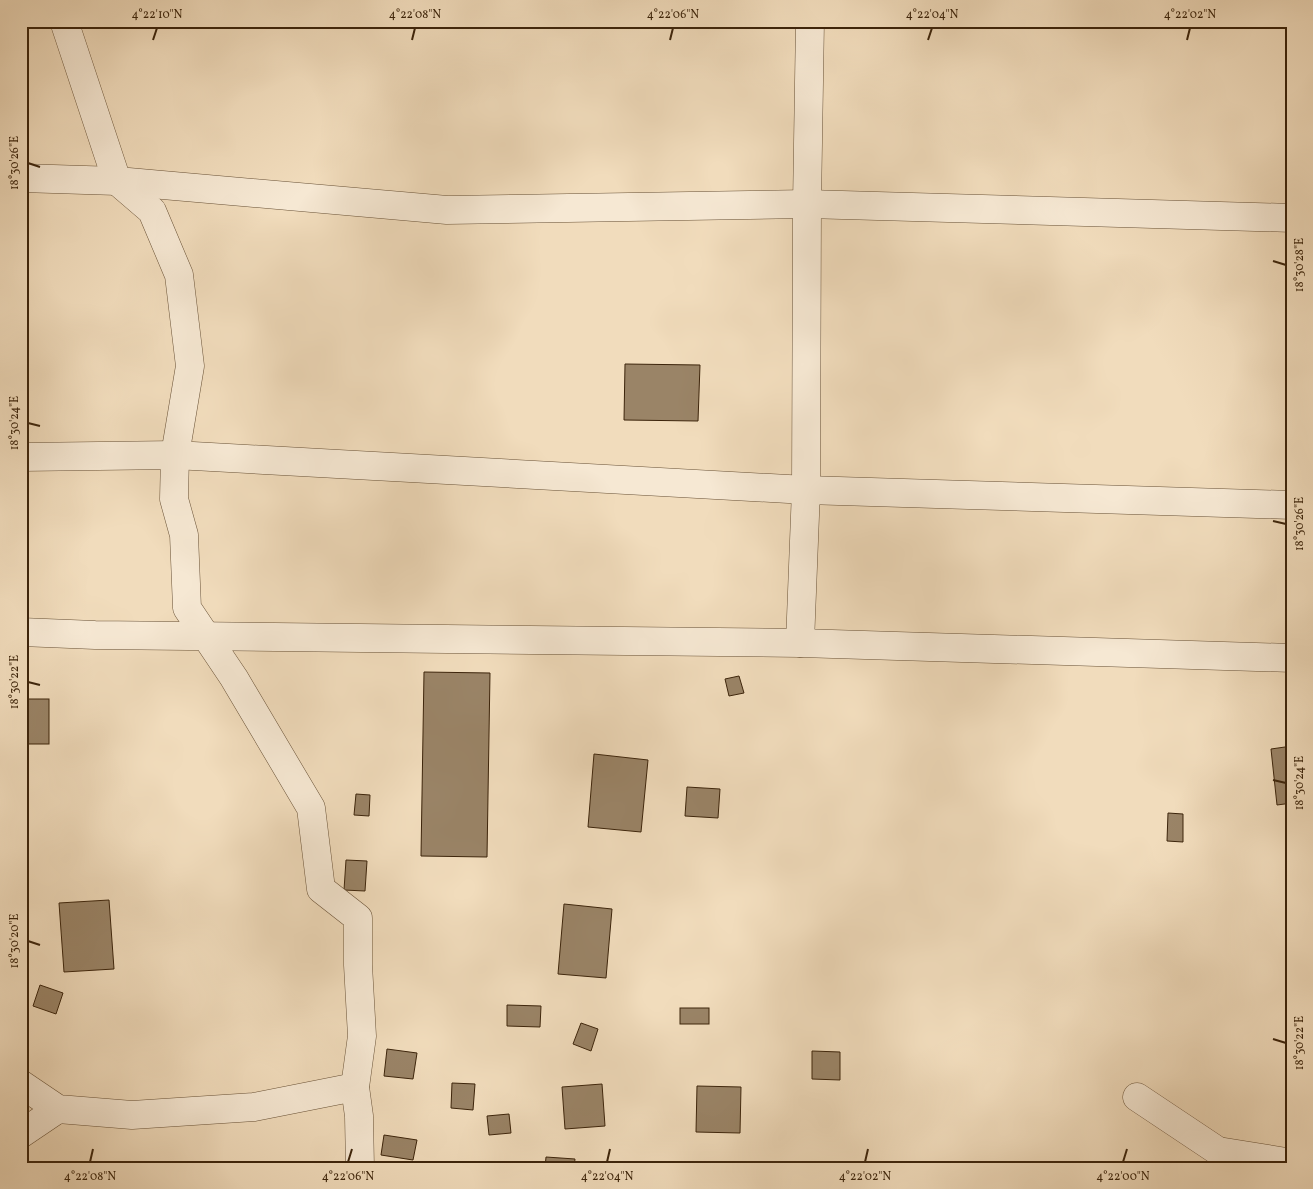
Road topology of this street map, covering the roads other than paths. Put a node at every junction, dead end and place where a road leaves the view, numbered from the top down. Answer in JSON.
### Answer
{"nodes":[{"id":1,"x":64,"y":21,"type":"edge"},
{"id":2,"x":810,"y":21,"type":"edge"},
{"id":3,"x":21,"y":178,"type":"edge"},
{"id":4,"x":117,"y":181,"type":"junction"},
{"id":5,"x":807,"y":204,"type":"junction"},
{"id":6,"x":1292,"y":218,"type":"edge"},
{"id":7,"x":175,"y":455,"type":"junction"},
{"id":8,"x":21,"y":457,"type":"edge"},
{"id":9,"x":806,"y":490,"type":"junction"},
{"id":10,"x":1292,"y":505,"type":"edge"},
{"id":11,"x":21,"y":632,"type":"edge"},
{"id":12,"x":206,"y":636,"type":"junction"},
{"id":13,"x":800,"y":643,"type":"junction"},
{"id":14,"x":1292,"y":658,"type":"edge"},
{"id":15,"x":21,"y":1084,"type":"edge"},
{"id":16,"x":355,"y":1087,"type":"junction"},
{"id":17,"x":1137,"y":1097,"type":"dead end"},
{"id":18,"x":58,"y":1109,"type":"junction"},
{"id":19,"x":21,"y":1134,"type":"edge"},
{"id":20,"x":1292,"y":1163,"type":"edge"},
{"id":21,"x":360,"y":1168,"type":"edge"}],
"edges":[{"from":1,"to":4,"type":"street"},
{"from":2,"to":5,"type":"street"},
{"from":3,"to":4,"type":"street"},
{"from":4,"to":5,"type":"street"},
{"from":4,"to":7,"type":"street"},
{"from":5,"to":6,"type":"street"},
{"from":5,"to":9,"type":"street"},
{"from":7,"to":8,"type":"street"},
{"from":7,"to":9,"type":"street"},
{"from":7,"to":12,"type":"street"},
{"from":9,"to":10,"type":"street"},
{"from":9,"to":13,"type":"street"},
{"from":11,"to":12,"type":"street"},
{"from":12,"to":13,"type":"street"},
{"from":12,"to":16,"type":"street"},
{"from":13,"to":14,"type":"street"},
{"from":15,"to":18,"type":"street"},
{"from":16,"to":18,"type":"street"},
{"from":16,"to":21,"type":"street"},
{"from":17,"to":20,"type":"street"},
{"from":18,"to":19,"type":"street"}]}
